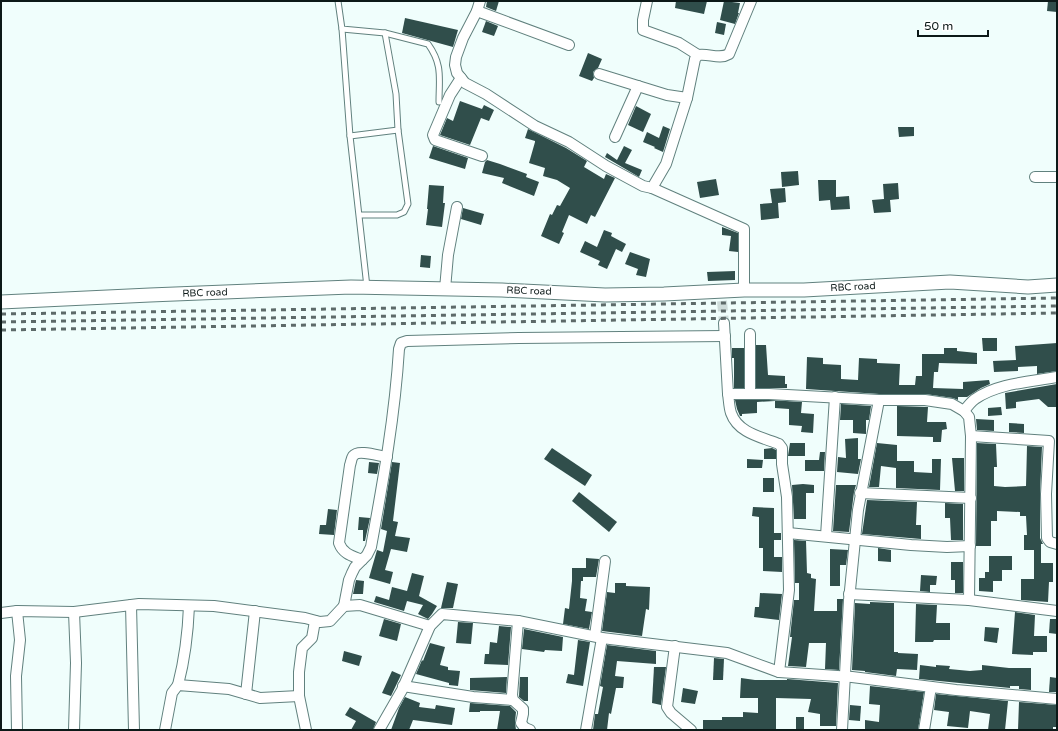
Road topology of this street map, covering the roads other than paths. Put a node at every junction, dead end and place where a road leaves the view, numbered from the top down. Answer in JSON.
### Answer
{"nodes":[{"id":1,"x":338,"y":1,"type":"edge"},
{"id":2,"x":480,"y":1,"type":"edge"},
{"id":3,"x":647,"y":1,"type":"edge"},
{"id":4,"x":751,"y":1,"type":"edge"},
{"id":5,"x":477,"y":11,"type":"junction"},
{"id":6,"x":342,"y":29,"type":"junction"},
{"id":7,"x":385,"y":33,"type":"junction"},
{"id":8,"x":569,"y":45,"type":"dead end"},
{"id":9,"x":698,"y":55,"type":"junction"},
{"id":10,"x":599,"y":74,"type":"dead end"},
{"id":11,"x":461,"y":78,"type":"junction"},
{"id":12,"x":638,"y":86,"type":"junction"},
{"id":13,"x":687,"y":98,"type":"junction"},
{"id":14,"x":439,"y":102,"type":"dead end"},
{"id":15,"x":398,"y":130,"type":"junction"},
{"id":16,"x":350,"y":136,"type":"junction"},
{"id":17,"x":615,"y":137,"type":"dead end"},
{"id":18,"x":482,"y":156,"type":"dead end"},
{"id":19,"x":1034,"y":177,"type":"dead end"},
{"id":20,"x":1057,"y":177,"type":"edge"},
{"id":21,"x":652,"y":188,"type":"junction"},
{"id":22,"x":458,"y":207,"type":"dead end"},
{"id":23,"x":360,"y":215,"type":"junction"},
{"id":24,"x":1057,"y":285,"type":"edge"},
{"id":25,"x":367,"y":287,"type":"junction"},
{"id":26,"x":445,"y":289,"type":"junction"},
{"id":27,"x":744,"y":290,"type":"junction"},
{"id":28,"x":1,"y":302,"type":"edge"},
{"id":29,"x":724,"y":323,"type":"tunnel mouth"},
{"id":30,"x":750,"y":334,"type":"dead end"},
{"id":31,"x":725,"y":336,"type":"junction"},
{"id":32,"x":1057,"y":377,"type":"edge"},
{"id":33,"x":728,"y":394,"type":"junction"},
{"id":34,"x":750,"y":394,"type":"junction"},
{"id":35,"x":835,"y":397,"type":"junction"},
{"id":36,"x":879,"y":400,"type":"junction"},
{"id":37,"x":964,"y":411,"type":"junction"},
{"id":38,"x":971,"y":436,"type":"junction"},
{"id":39,"x":387,"y":457,"type":"junction"},
{"id":40,"x":860,"y":494,"type":"junction"},
{"id":41,"x":971,"y":498,"type":"junction"},
{"id":42,"x":788,"y":533,"type":"junction"},
{"id":43,"x":826,"y":536,"type":"junction"},
{"id":44,"x":855,"y":539,"type":"junction"},
{"id":45,"x":1057,"y":544,"type":"edge"},
{"id":46,"x":970,"y":546,"type":"junction"},
{"id":47,"x":362,"y":560,"type":"junction"},
{"id":48,"x":605,"y":561,"type":"dead end"},
{"id":49,"x":850,"y":594,"type":"junction"},
{"id":50,"x":969,"y":600,"type":"junction"},
{"id":51,"x":131,"y":605,"type":"junction"},
{"id":52,"x":190,"y":606,"type":"junction"},
{"id":53,"x":344,"y":606,"type":"junction"},
{"id":54,"x":16,"y":611,"type":"junction"},
{"id":55,"x":255,"y":611,"type":"junction"},
{"id":56,"x":1057,"y":611,"type":"edge"},
{"id":57,"x":74,"y":612,"type":"junction"},
{"id":58,"x":1,"y":613,"type":"edge"},
{"id":59,"x":315,"y":621,"type":"junction"},
{"id":60,"x":518,"y":621,"type":"junction"},
{"id":61,"x":430,"y":626,"type":"junction"},
{"id":62,"x":598,"y":637,"type":"junction"},
{"id":63,"x":675,"y":646,"type":"junction"},
{"id":64,"x":780,"y":672,"type":"junction"},
{"id":65,"x":845,"y":677,"type":"junction"},
{"id":66,"x":178,"y":685,"type":"junction"},
{"id":67,"x":403,"y":686,"type":"junction"},
{"id":68,"x":931,"y":687,"type":"junction"},
{"id":69,"x":246,"y":694,"type":"junction"},
{"id":70,"x":299,"y":696,"type":"junction"},
{"id":71,"x":1057,"y":699,"type":"edge"},
{"id":72,"x":513,"y":700,"type":"junction"},
{"id":73,"x":520,"y":726,"type":"edge"},
{"id":74,"x":17,"y":730,"type":"edge"},
{"id":75,"x":74,"y":730,"type":"edge"},
{"id":76,"x":134,"y":730,"type":"edge"},
{"id":77,"x":165,"y":730,"type":"edge"},
{"id":78,"x":306,"y":730,"type":"edge"},
{"id":79,"x":378,"y":730,"type":"edge"},
{"id":80,"x":530,"y":730,"type":"edge"},
{"id":81,"x":586,"y":730,"type":"edge"},
{"id":82,"x":691,"y":730,"type":"edge"},
{"id":83,"x":842,"y":730,"type":"edge"},
{"id":84,"x":924,"y":730,"type":"edge"}],
"edges":[{"from":1,"to":6,"type":"lane"},
{"from":2,"to":5,"type":"street"},
{"from":3,"to":9,"type":"street"},
{"from":4,"to":9,"type":"street"},
{"from":5,"to":8,"type":"street"},
{"from":5,"to":11,"type":"street"},
{"from":6,"to":7,"type":"lane"},
{"from":6,"to":16,"type":"lane"},
{"from":7,"to":14,"type":"lane"},
{"from":7,"to":15,"type":"lane"},
{"from":9,"to":13,"type":"street"},
{"from":10,"to":12,"type":"street"},
{"from":11,"to":18,"type":"street"},
{"from":11,"to":21,"type":"street"},
{"from":12,"to":13,"type":"street"},
{"from":12,"to":17,"type":"street"},
{"from":13,"to":21,"type":"street"},
{"from":15,"to":16,"type":"lane"},
{"from":15,"to":23,"type":"lane"},
{"from":16,"to":23,"type":"lane"},
{"from":19,"to":20,"type":"street"},
{"from":21,"to":27,"type":"street"},
{"from":22,"to":26,"type":"street"},
{"from":23,"to":25,"type":"lane"},
{"from":24,"to":27,"type":"street","name":"RBC road"},
{"from":25,"to":26,"type":"street","name":"RBC road"},
{"from":25,"to":28,"type":"street","name":"RBC road"},
{"from":26,"to":27,"type":"street","name":"RBC road"},
{"from":29,"to":31,"type":"street"},
{"from":30,"to":34,"type":"street"},
{"from":31,"to":33,"type":"street"},
{"from":31,"to":39,"type":"street"},
{"from":32,"to":37,"type":"street"},
{"from":33,"to":34,"type":"street"},
{"from":33,"to":42,"type":"street"},
{"from":34,"to":35,"type":"street"},
{"from":35,"to":36,"type":"street"},
{"from":35,"to":43,"type":"street"},
{"from":36,"to":37,"type":"street"},
{"from":36,"to":40,"type":"street"},
{"from":37,"to":38,"type":"street"},
{"from":38,"to":41,"type":"street"},
{"from":38,"to":45,"type":"street"},
{"from":39,"to":47,"type":"street"},
{"from":39,"to":47,"type":"street"},
{"from":40,"to":41,"type":"street"},
{"from":40,"to":44,"type":"street"},
{"from":41,"to":46,"type":"street"},
{"from":42,"to":43,"type":"street"},
{"from":42,"to":64,"type":"street"},
{"from":43,"to":44,"type":"street"},
{"from":44,"to":46,"type":"street"},
{"from":44,"to":49,"type":"street"},
{"from":46,"to":50,"type":"street"},
{"from":47,"to":53,"type":"street"},
{"from":48,"to":62,"type":"street"},
{"from":49,"to":50,"type":"street"},
{"from":49,"to":65,"type":"street"},
{"from":50,"to":56,"type":"street"},
{"from":51,"to":52,"type":"street"},
{"from":51,"to":57,"type":"street"},
{"from":51,"to":76,"type":"street"},
{"from":52,"to":55,"type":"street"},
{"from":52,"to":66,"type":"street"},
{"from":53,"to":59,"type":"street"},
{"from":53,"to":61,"type":"street"},
{"from":54,"to":57,"type":"street"},
{"from":54,"to":58,"type":"street"},
{"from":54,"to":74,"type":"street"},
{"from":55,"to":59,"type":"street"},
{"from":55,"to":69,"type":"street"},
{"from":57,"to":75,"type":"street"},
{"from":59,"to":70,"type":"street"},
{"from":60,"to":61,"type":"street"},
{"from":60,"to":62,"type":"street"},
{"from":60,"to":72,"type":"street"},
{"from":61,"to":67,"type":"street"},
{"from":62,"to":63,"type":"street"},
{"from":62,"to":81,"type":"street"},
{"from":63,"to":64,"type":"street"},
{"from":63,"to":82,"type":"street"},
{"from":64,"to":65,"type":"street"},
{"from":65,"to":68,"type":"street"},
{"from":65,"to":83,"type":"street"},
{"from":66,"to":69,"type":"street"},
{"from":66,"to":77,"type":"street"},
{"from":67,"to":72,"type":"street"},
{"from":67,"to":79,"type":"street"},
{"from":68,"to":71,"type":"street"},
{"from":68,"to":84,"type":"street"},
{"from":69,"to":70,"type":"street"},
{"from":70,"to":78,"type":"street"},
{"from":72,"to":73,"type":"street"},
{"from":73,"to":80,"type":"street"}]}
